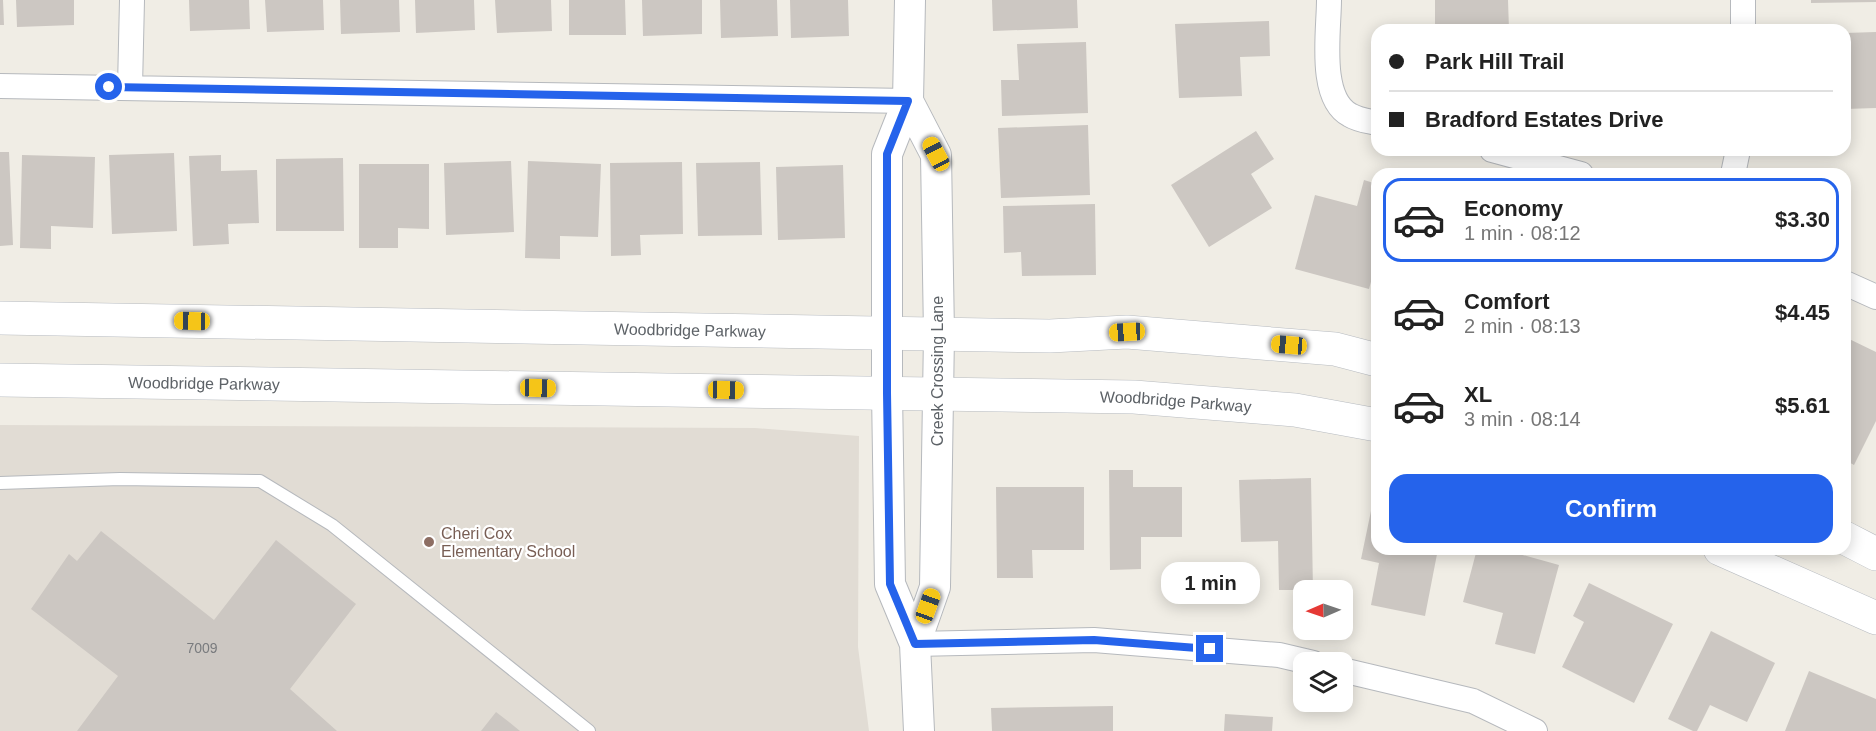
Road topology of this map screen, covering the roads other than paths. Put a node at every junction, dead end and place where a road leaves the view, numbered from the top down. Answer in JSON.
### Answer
{"nodes":[{"id":1,"x":132,"y":0,"type":"edge"},
{"id":2,"x":910,"y":0,"type":"edge"},
{"id":3,"x":1329,"y":0,"type":"edge"},
{"id":4,"x":1743,"y":0,"type":"edge"},
{"id":5,"x":1743,"y":24,"type":"edge"},
{"id":6,"x":0,"y":86,"type":"edge"},
{"id":7,"x":130,"y":87,"type":"junction"},
{"id":8,"x":908,"y":101,"type":"junction"},
{"id":9,"x":1371,"y":121,"type":"edge"},
{"id":10,"x":1514,"y":156,"type":"edge"},
{"id":11,"x":1559,"y":168,"type":"edge"},
{"id":12,"x":1851,"y":286,"type":"edge"},
{"id":13,"x":1876,"y":297,"type":"edge"},
{"id":14,"x":0,"y":318,"type":"edge"},
{"id":15,"x":888,"y":333,"type":"junction"},
{"id":16,"x":939,"y":334,"type":"junction"},
{"id":17,"x":1371,"y":358,"type":"edge"},
{"id":18,"x":0,"y":380,"type":"edge"},
{"id":19,"x":887,"y":393,"type":"junction"},
{"id":20,"x":939,"y":393,"type":"junction"},
{"id":21,"x":1371,"y":424,"type":"edge"},
{"id":22,"x":0,"y":483,"type":"edge"},
{"id":23,"x":1851,"y":541,"type":"edge"},
{"id":24,"x":1876,"y":554,"type":"edge"},
{"id":25,"x":1734,"y":555,"type":"edge"},
{"id":26,"x":1876,"y":618,"type":"edge"},
{"id":27,"x":915,"y":644,"type":"junction"},
{"id":28,"x":1293,"y":658,"type":"edge"},
{"id":29,"x":1353,"y":673,"type":"edge"},
{"id":30,"x":589,"y":731,"type":"edge"},
{"id":31,"x":919,"y":731,"type":"edge"},
{"id":32,"x":1535,"y":731,"type":"edge"}],
"edges":[{"from":1,"to":7,"type":"street"},
{"from":2,"to":8,"type":"street","name":"Creek Crossing Lane"},
{"from":3,"to":9,"type":"street"},
{"from":4,"to":5,"type":"street"},
{"from":6,"to":7,"type":"street"},
{"from":7,"to":8,"type":"street"},
{"from":8,"to":15,"type":"street","name":"Creek Crossing Lane"},
{"from":8,"to":16,"type":"street","name":"Creek Crossing Lane"},
{"from":10,"to":11,"type":"street"},
{"from":12,"to":13,"type":"street"},
{"from":14,"to":15,"type":"main road","name":"Woodbridge Parkway"},
{"from":15,"to":16,"type":"main road","name":"Woodbridge Parkway"},
{"from":15,"to":19,"type":"street","name":"Creek Crossing Lane"},
{"from":16,"to":17,"type":"main road","name":"Woodbridge Parkway"},
{"from":16,"to":20,"type":"street","name":"Creek Crossing Lane"},
{"from":18,"to":19,"type":"main road","name":"Woodbridge Parkway"},
{"from":19,"to":20,"type":"main road","name":"Woodbridge Parkway"},
{"from":19,"to":27,"type":"street","name":"Creek Crossing Lane"},
{"from":20,"to":21,"type":"main road","name":"Woodbridge Parkway"},
{"from":20,"to":27,"type":"street","name":"Creek Crossing Lane"},
{"from":22,"to":30,"type":"lane"},
{"from":23,"to":24,"type":"main road"},
{"from":25,"to":26,"type":"main road"},
{"from":27,"to":28,"type":"street"},
{"from":27,"to":31,"type":"street","name":"Creek Crossing Lane"},
{"from":29,"to":32,"type":"street"}]}
